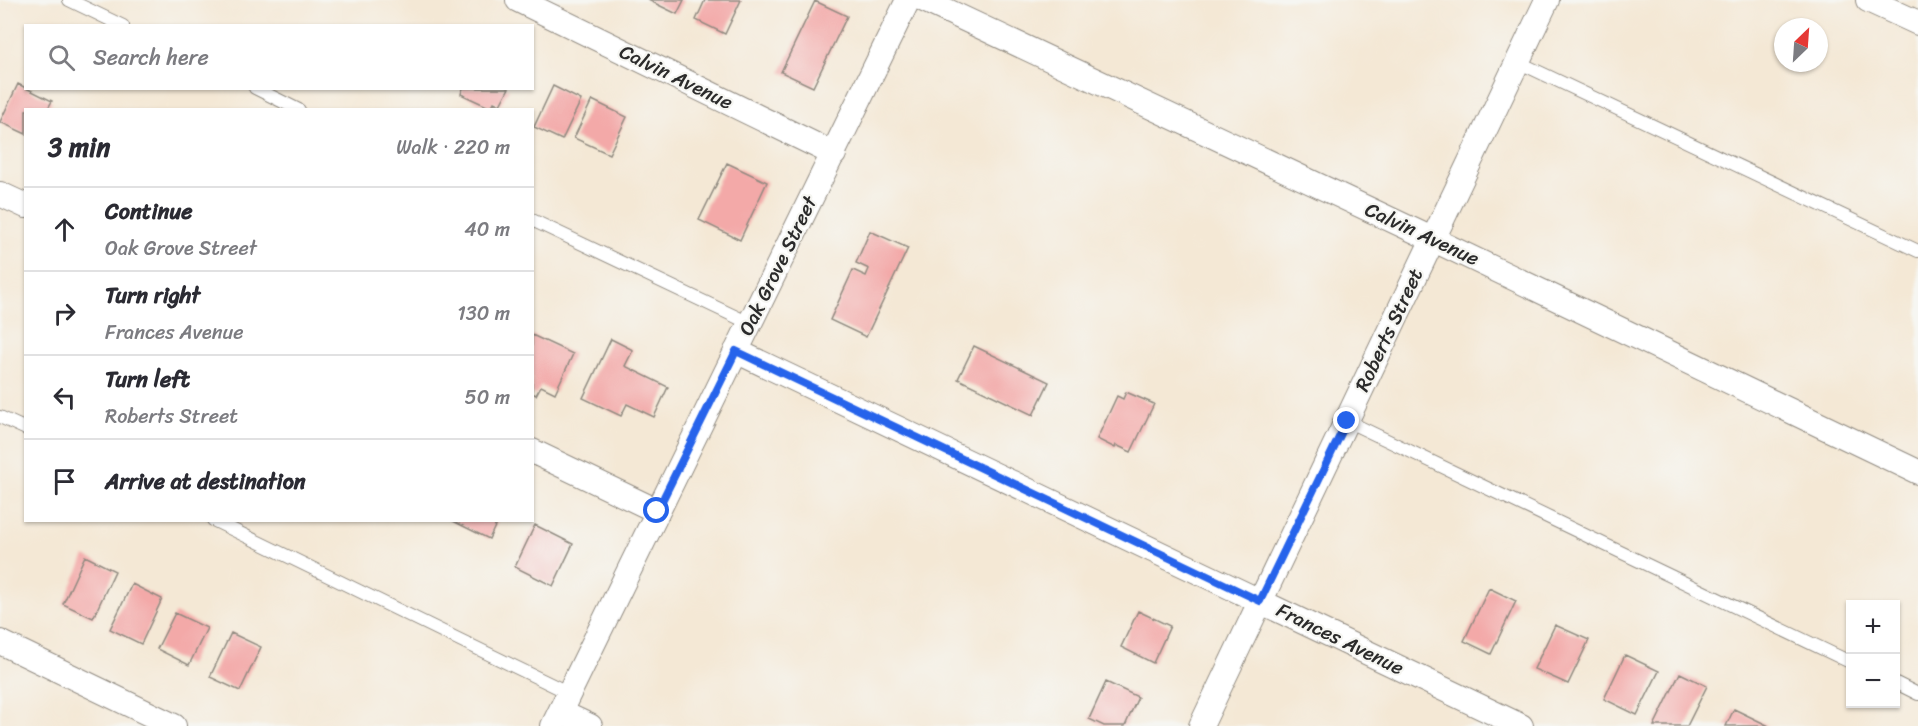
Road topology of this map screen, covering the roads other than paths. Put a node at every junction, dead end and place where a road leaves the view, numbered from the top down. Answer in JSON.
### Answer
{"nodes":[{"id":1,"x":69,"y":0,"type":"edge"},
{"id":2,"x":518,"y":0,"type":"edge"},
{"id":3,"x":908,"y":0,"type":"edge"},
{"id":4,"x":924,"y":0,"type":"edge"},
{"id":5,"x":1547,"y":0,"type":"edge"},
{"id":6,"x":1868,"y":0,"type":"edge"},
{"id":7,"x":1918,"y":23,"type":"edge"},
{"id":8,"x":119,"y":24,"type":"edge"},
{"id":9,"x":1518,"y":62,"type":"junction"},
{"id":10,"x":259,"y":90,"type":"edge"},
{"id":11,"x":295,"y":108,"type":"edge"},
{"id":12,"x":834,"y":154,"type":"junction"},
{"id":13,"x":0,"y":194,"type":"edge"},
{"id":14,"x":24,"y":205,"type":"edge"},
{"id":15,"x":534,"y":221,"type":"edge"},
{"id":16,"x":1432,"y":239,"type":"junction"},
{"id":17,"x":1918,"y":251,"type":"edge"},
{"id":18,"x":749,"y":323,"type":"junction"},
{"id":19,"x":736,"y":351,"type":"junction"},
{"id":20,"x":0,"y":417,"type":"edge"},
{"id":21,"x":1347,"y":421,"type":"junction"},
{"id":22,"x":24,"y":428,"type":"edge"},
{"id":23,"x":534,"y":452,"type":"edge"},
{"id":24,"x":1918,"y":472,"type":"edge"},
{"id":25,"x":657,"y":511,"type":"junction"},
{"id":26,"x":217,"y":522,"type":"edge"},
{"id":27,"x":1260,"y":601,"type":"junction"},
{"id":28,"x":0,"y":642,"type":"edge"},
{"id":29,"x":1846,"y":660,"type":"edge"},
{"id":30,"x":1900,"y":685,"type":"edge"},
{"id":31,"x":1918,"y":694,"type":"edge"},
{"id":32,"x":560,"y":710,"type":"edge"},
{"id":33,"x":174,"y":726,"type":"edge"},
{"id":34,"x":590,"y":726,"type":"edge"},
{"id":35,"x":1201,"y":726,"type":"edge"},
{"id":36,"x":1521,"y":726,"type":"edge"}],
"edges":[{"from":1,"to":8,"type":"lane"},
{"from":2,"to":12,"type":"street","name":"Calvin Avenue"},
{"from":3,"to":12,"type":"street","name":"Oak Grove Street"},
{"from":4,"to":16,"type":"street","name":"Calvin Avenue"},
{"from":5,"to":9,"type":"street","name":"Roberts Street"},
{"from":6,"to":7,"type":"street"},
{"from":9,"to":16,"type":"street","name":"Roberts Street"},
{"from":9,"to":17,"type":"lane"},
{"from":10,"to":11,"type":"lane"},
{"from":12,"to":18,"type":"street","name":"Oak Grove Street"},
{"from":13,"to":14,"type":"street"},
{"from":15,"to":18,"type":"lane"},
{"from":16,"to":21,"type":"street","name":"Roberts Street"},
{"from":16,"to":24,"type":"street","name":"Calvin Avenue"},
{"from":18,"to":19,"type":"street","name":"Oak Grove Street"},
{"from":19,"to":25,"type":"street","name":"Oak Grove Street"},
{"from":19,"to":27,"type":"street","name":"Frances Avenue"},
{"from":20,"to":22,"type":"lane"},
{"from":21,"to":27,"type":"street","name":"Roberts Street"},
{"from":21,"to":29,"type":"lane"},
{"from":23,"to":25,"type":"street"},
{"from":25,"to":32,"type":"street","name":"Oak Grove Street"},
{"from":26,"to":32,"type":"lane"},
{"from":27,"to":35,"type":"street","name":"Roberts Street"},
{"from":27,"to":36,"type":"street","name":"Frances Avenue"},
{"from":28,"to":33,"type":"street"},
{"from":30,"to":31,"type":"lane"},
{"from":32,"to":34,"type":"street"}]}
